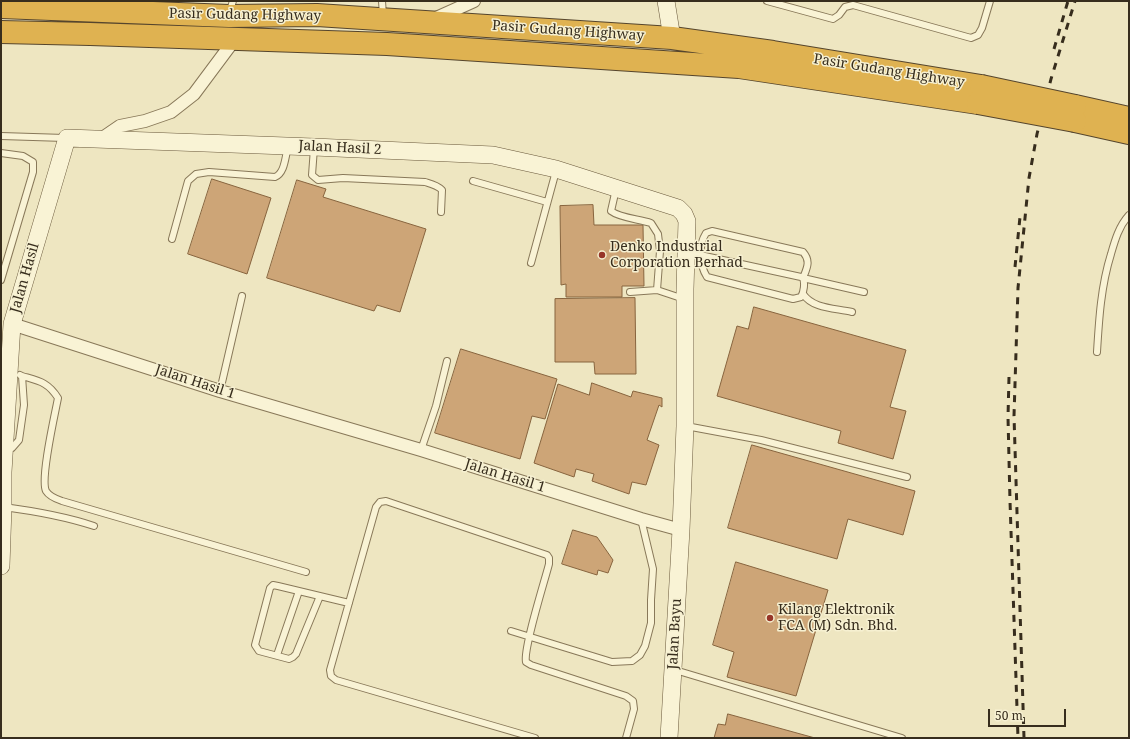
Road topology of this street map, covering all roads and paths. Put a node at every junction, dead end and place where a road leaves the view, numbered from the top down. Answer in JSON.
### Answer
{"nodes":[{"id":1,"x":474,"y":1,"type":"edge"},
{"id":2,"x":666,"y":1,"type":"edge"},
{"id":3,"x":767,"y":1,"type":"edge"},
{"id":4,"x":990,"y":1,"type":"edge"},
{"id":5,"x":1,"y":7,"type":"edge"},
{"id":6,"x":230,"y":9,"type":"edge"},
{"id":7,"x":383,"y":10,"type":"edge"},
{"id":8,"x":427,"y":21,"type":"junction"},
{"id":9,"x":1,"y":32,"type":"edge"},
{"id":10,"x":672,"y":38,"type":"junction"},
{"id":11,"x":235,"y":39,"type":"junction"},
{"id":12,"x":979,"y":95,"type":"junction"},
{"id":13,"x":1075,"y":113,"type":"junction"},
{"id":14,"x":1129,"y":118,"type":"edge"},
{"id":15,"x":1129,"y":133,"type":"edge"},
{"id":16,"x":1,"y":136,"type":"edge"},
{"id":17,"x":67,"y":138,"type":"junction"},
{"id":18,"x":101,"y":139,"type":"junction"},
{"id":19,"x":288,"y":146,"type":"junction"},
{"id":20,"x":314,"y":147,"type":"junction"},
{"id":21,"x":1,"y":153,"type":"edge"},
{"id":22,"x":556,"y":169,"type":"junction"},
{"id":23,"x":473,"y":181,"type":"dead end"},
{"id":24,"x":616,"y":188,"type":"junction"},
{"id":25,"x":547,"y":202,"type":"junction"},
{"id":26,"x":441,"y":212,"type":"dead end"},
{"id":27,"x":1129,"y":215,"type":"edge"},
{"id":28,"x":172,"y":239,"type":"dead end"},
{"id":29,"x":693,"y":254,"type":"junction"},
{"id":30,"x":531,"y":263,"type":"dead end"},
{"id":31,"x":803,"y":278,"type":"junction"},
{"id":32,"x":1,"y":280,"type":"edge"},
{"id":33,"x":657,"y":290,"type":"junction"},
{"id":34,"x":630,"y":292,"type":"dead end"},
{"id":35,"x":864,"y":292,"type":"dead end"},
{"id":36,"x":803,"y":294,"type":"junction"},
{"id":37,"x":242,"y":296,"type":"dead end"},
{"id":38,"x":685,"y":299,"type":"junction"},
{"id":39,"x":852,"y":312,"type":"dead end"},
{"id":40,"x":12,"y":324,"type":"junction"},
{"id":41,"x":1097,"y":352,"type":"dead end"},
{"id":42,"x":447,"y":361,"type":"dead end"},
{"id":43,"x":16,"y":374,"type":"junction"},
{"id":44,"x":220,"y":391,"type":"junction"},
{"id":45,"x":685,"y":426,"type":"junction"},
{"id":46,"x":421,"y":450,"type":"junction"},
{"id":47,"x":2,"y":472,"type":"edge"},
{"id":48,"x":907,"y":477,"type":"dead end"},
{"id":49,"x":2,"y":507,"type":"edge"},
{"id":50,"x":641,"y":519,"type":"junction"},
{"id":51,"x":94,"y":526,"type":"dead end"},
{"id":52,"x":681,"y":530,"type":"junction"},
{"id":53,"x":1,"y":566,"type":"edge"},
{"id":54,"x":306,"y":572,"type":"dead end"},
{"id":55,"x":299,"y":590,"type":"junction"},
{"id":56,"x":320,"y":596,"type":"junction"},
{"id":57,"x":349,"y":603,"type":"junction"},
{"id":58,"x":510,"y":631,"type":"dead end"},
{"id":59,"x":529,"y":637,"type":"junction"},
{"id":60,"x":277,"y":656,"type":"junction"},
{"id":61,"x":673,"y":669,"type":"junction"},
{"id":62,"x":535,"y":738,"type":"edge"},
{"id":63,"x":626,"y":738,"type":"edge"},
{"id":64,"x":669,"y":738,"type":"edge"},
{"id":65,"x":902,"y":738,"type":"edge"}],
"edges":[{"from":1,"to":8,"type":"street"},
{"from":2,"to":10,"type":"street"},
{"from":3,"to":4,"type":"lane"},
{"from":5,"to":6,"type":"highway","name":"Pasir Gudang Highway"},
{"from":6,"to":7,"type":"highway","name":"Pasir Gudang Highway"},
{"from":7,"to":8,"type":"highway","name":"Pasir Gudang Highway"},
{"from":8,"to":10,"type":"highway","name":"Pasir Gudang Highway"},
{"from":9,"to":11,"type":"highway","name":"Pasir Gudang Highway"},
{"from":10,"to":12,"type":"highway","name":"Pasir Gudang Highway"},
{"from":11,"to":12,"type":"highway","name":"Pasir Gudang Highway"},
{"from":11,"to":18,"type":"street"},
{"from":12,"to":13,"type":"highway","name":"Pasir Gudang Highway","bridge":true},
{"from":13,"to":14,"type":"highway","name":"Pasir Gudang Highway"},
{"from":13,"to":15,"type":"highway","name":"Pasir Gudang Highway"},
{"from":16,"to":17,"type":"lane","name":"Jalan Hasil 2"},
{"from":17,"to":18,"type":"street","name":"Jalan Hasil 2"},
{"from":17,"to":40,"type":"street","name":"Jalan Hasil"},
{"from":18,"to":19,"type":"street","name":"Jalan Hasil 2"},
{"from":19,"to":20,"type":"street","name":"Jalan Hasil 2"},
{"from":19,"to":28,"type":"lane"},
{"from":20,"to":22,"type":"street","name":"Jalan Hasil 2"},
{"from":20,"to":26,"type":"lane"},
{"from":21,"to":32,"type":"lane"},
{"from":22,"to":24,"type":"street","name":"Jalan Hasil 2"},
{"from":22,"to":25,"type":"lane"},
{"from":23,"to":25,"type":"lane"},
{"from":24,"to":29,"type":"street","name":"Jalan Hasil 2"},
{"from":24,"to":33,"type":"lane"},
{"from":25,"to":30,"type":"lane"},
{"from":27,"to":41,"type":"lane"},
{"from":29,"to":31,"type":"lane"},
{"from":29,"to":31,"type":"lane"},
{"from":29,"to":36,"type":"lane"},
{"from":29,"to":38,"type":"street"},
{"from":31,"to":35,"type":"lane"},
{"from":31,"to":36,"type":"lane"},
{"from":33,"to":34,"type":"lane"},
{"from":33,"to":38,"type":"lane"},
{"from":36,"to":39,"type":"lane"},
{"from":37,"to":44,"type":"lane"},
{"from":38,"to":45,"type":"street"},
{"from":40,"to":43,"type":"street","name":"Jalan Hasil"},
{"from":40,"to":44,"type":"street","name":"Jalan Hasil 1"},
{"from":42,"to":46,"type":"lane"},
{"from":43,"to":47,"type":"street","name":"Jalan Hasil"},
{"from":43,"to":54,"type":"lane"},
{"from":44,"to":46,"type":"street","name":"Jalan Hasil 1"},
{"from":45,"to":48,"type":"lane"},
{"from":45,"to":52,"type":"street"},
{"from":46,"to":50,"type":"street","name":"Jalan Hasil 1"},
{"from":47,"to":49,"type":"street","name":"Jalan Hasil"},
{"from":49,"to":51,"type":"lane"},
{"from":49,"to":53,"type":"street","name":"Jalan Hasil"},
{"from":50,"to":52,"type":"street","name":"Jalan Hasil 1"},
{"from":50,"to":59,"type":"lane"},
{"from":52,"to":61,"type":"street","name":"Jalan Bayu"},
{"from":55,"to":56,"type":"lane"},
{"from":55,"to":60,"type":"lane"},
{"from":55,"to":60,"type":"lane"},
{"from":56,"to":57,"type":"lane"},
{"from":56,"to":60,"type":"lane"},
{"from":57,"to":59,"type":"lane"},
{"from":57,"to":62,"type":"lane"},
{"from":58,"to":59,"type":"lane"},
{"from":59,"to":63,"type":"lane"},
{"from":61,"to":64,"type":"street","name":"Jalan Bayu"},
{"from":61,"to":65,"type":"lane"}]}
